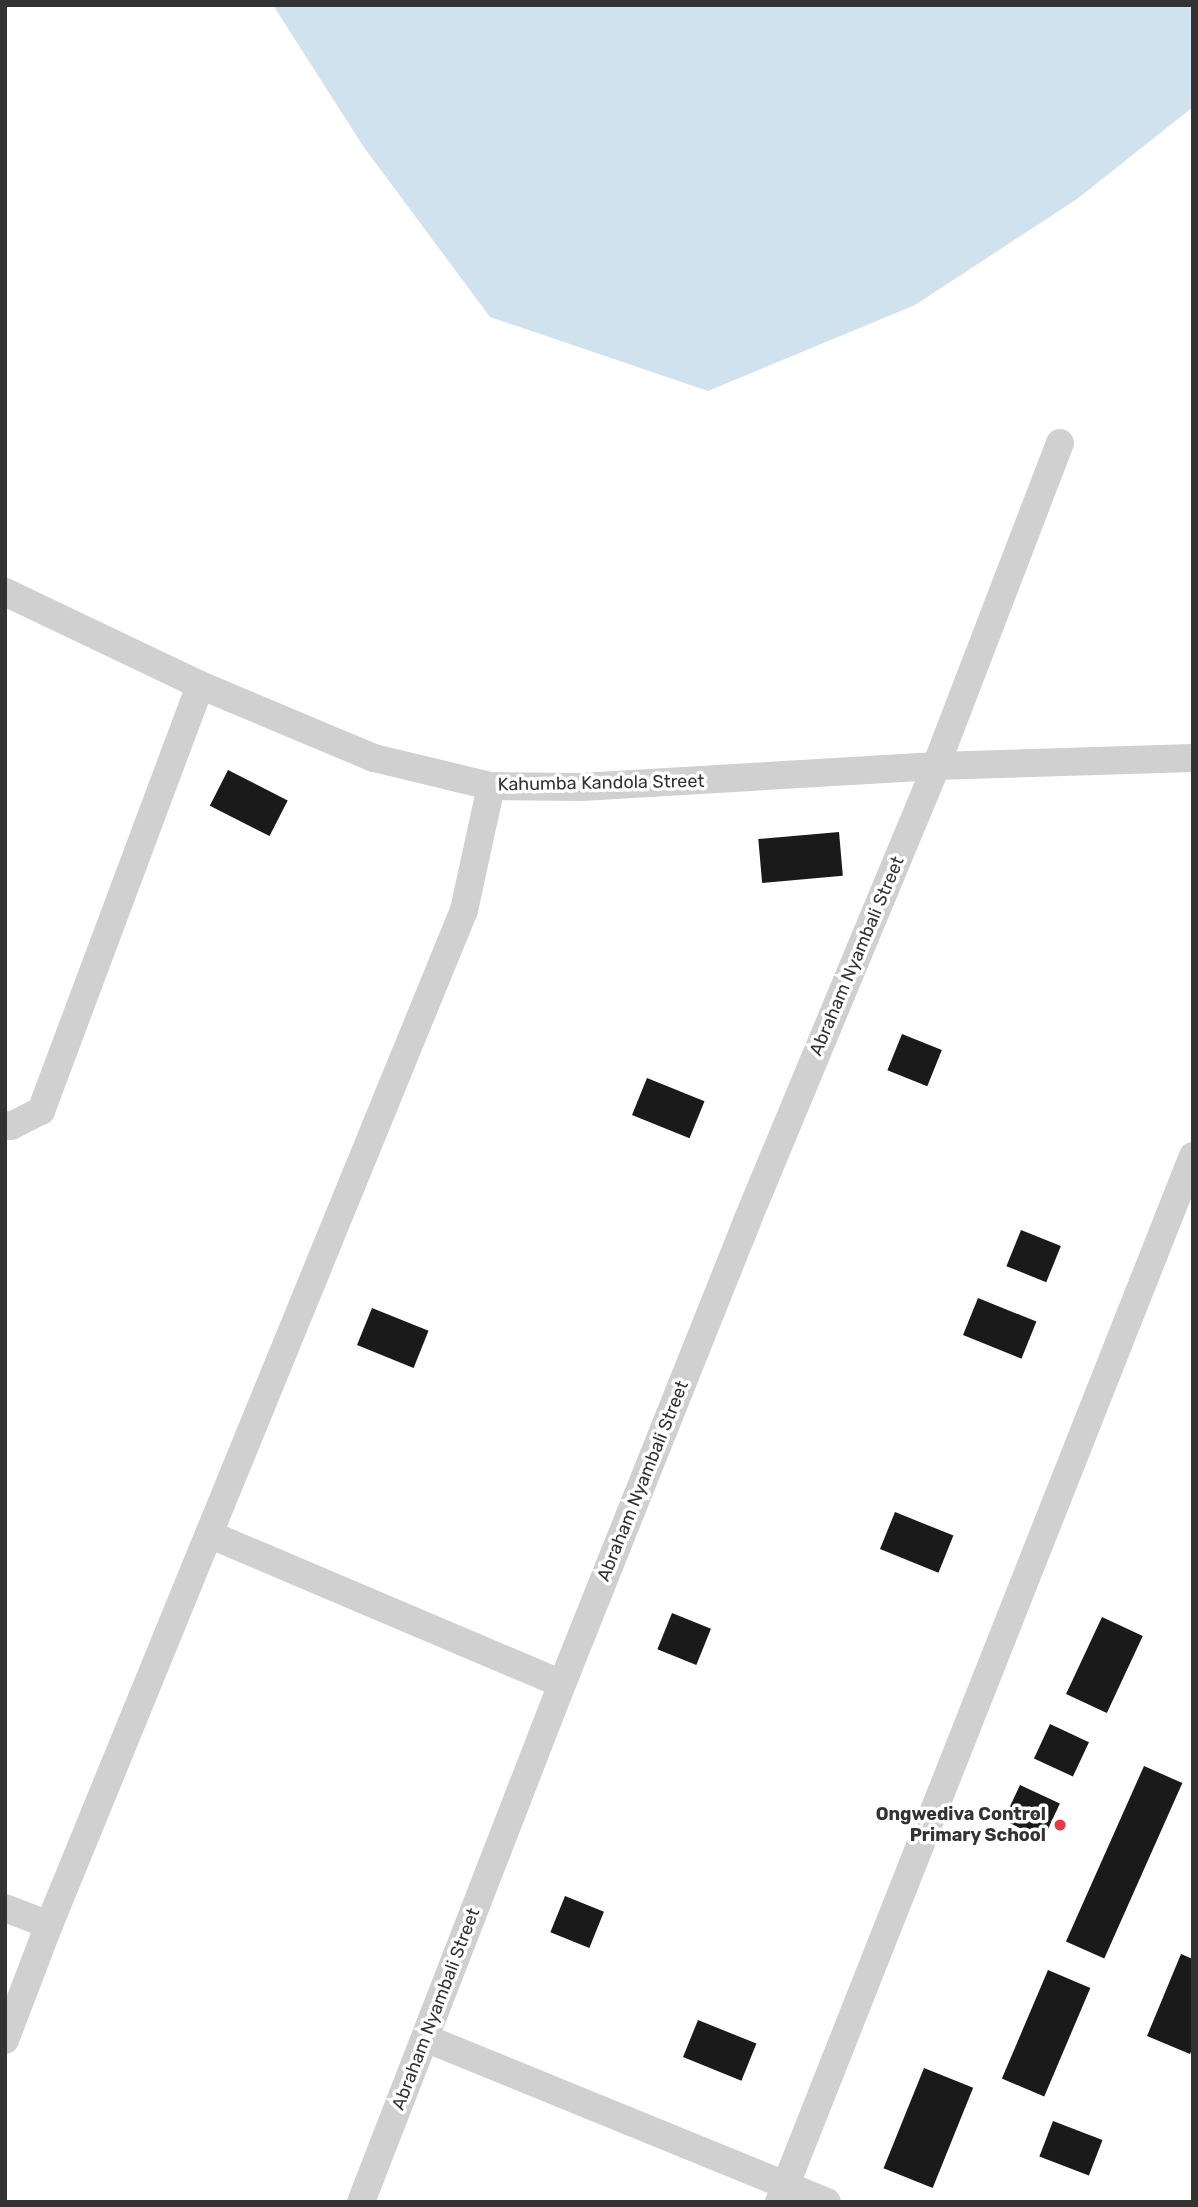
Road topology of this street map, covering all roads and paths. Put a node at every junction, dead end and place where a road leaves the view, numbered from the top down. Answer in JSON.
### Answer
{"nodes":[{"id":1,"x":1060,"y":443,"type":"dead end"},
{"id":2,"x":5,"y":592,"type":"edge"},
{"id":3,"x":200,"y":685,"type":"junction"},
{"id":4,"x":1193,"y":758,"type":"edge"},
{"id":5,"x":936,"y":766,"type":"junction"},
{"id":6,"x":491,"y":786,"type":"junction"},
{"id":7,"x":5,"y":1125,"type":"edge"},
{"id":8,"x":1193,"y":1156,"type":"edge"},
{"id":9,"x":211,"y":1535,"type":"junction"},
{"id":10,"x":562,"y":1684,"type":"junction"},
{"id":11,"x":5,"y":1908,"type":"edge"},
{"id":12,"x":49,"y":1925,"type":"junction"},
{"id":13,"x":425,"y":2038,"type":"junction"},
{"id":14,"x":5,"y":2040,"type":"edge"},
{"id":15,"x":782,"y":2193,"type":"edge"},
{"id":16,"x":361,"y":2202,"type":"edge"},
{"id":17,"x":827,"y":2202,"type":"edge"}],
"edges":[{"from":1,"to":5,"type":"street","name":"Abraham Nyambali Street"},
{"from":2,"to":3,"type":"street","name":"Kahumba Kandola Street"},
{"from":3,"to":6,"type":"street","name":"Kahumba Kandola Street"},
{"from":3,"to":7,"type":"street"},
{"from":4,"to":5,"type":"street","name":"Kahumba Kandola Street"},
{"from":5,"to":6,"type":"street","name":"Kahumba Kandola Street"},
{"from":5,"to":10,"type":"street","name":"Abraham Nyambali Street"},
{"from":6,"to":9,"type":"street"},
{"from":8,"to":15,"type":"street"},
{"from":9,"to":10,"type":"street"},
{"from":9,"to":12,"type":"street"},
{"from":10,"to":13,"type":"street","name":"Abraham Nyambali Street"},
{"from":11,"to":12,"type":"street"},
{"from":12,"to":14,"type":"street"},
{"from":13,"to":15,"type":"street"},
{"from":13,"to":16,"type":"street","name":"Abraham Nyambali Street"},
{"from":15,"to":17,"type":"street"}]}
